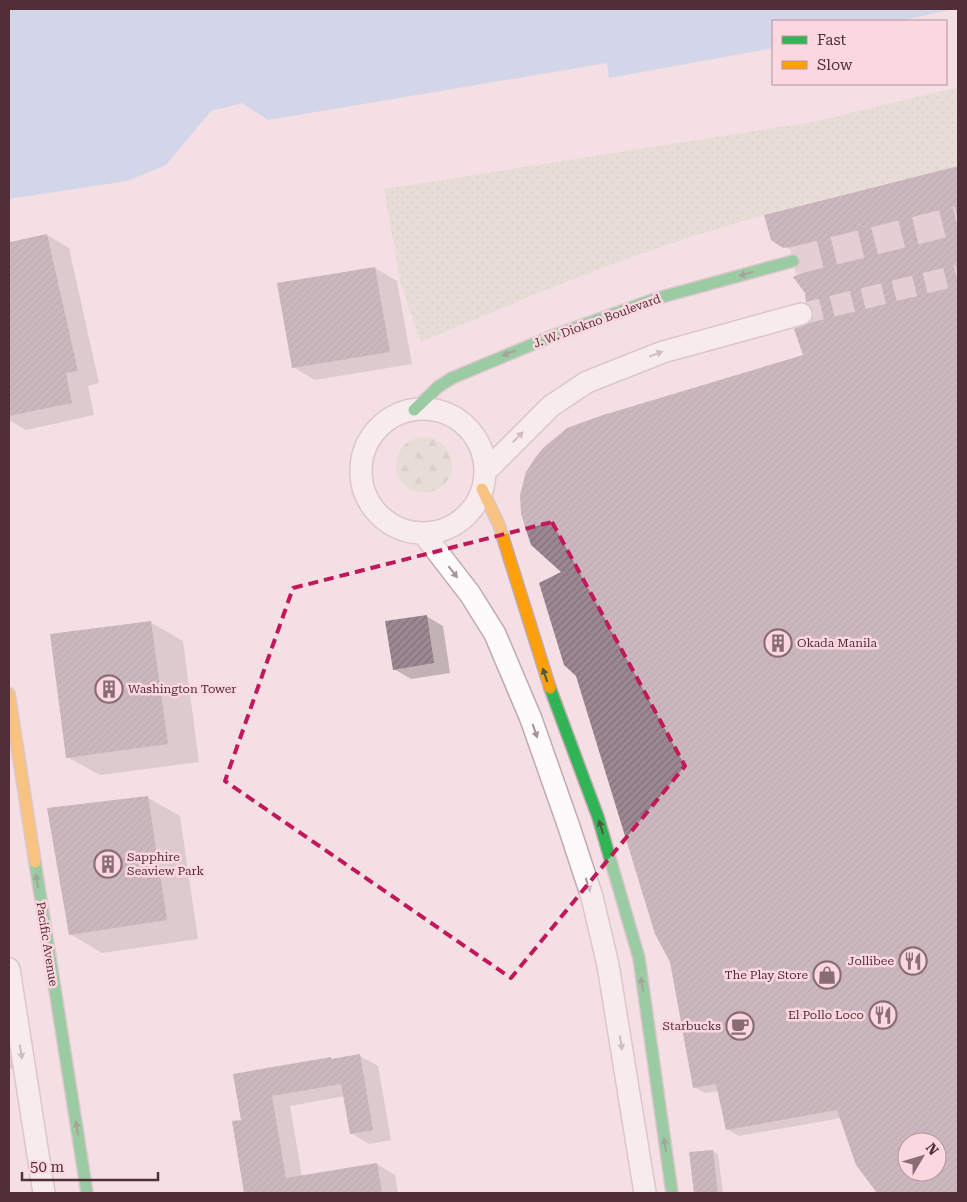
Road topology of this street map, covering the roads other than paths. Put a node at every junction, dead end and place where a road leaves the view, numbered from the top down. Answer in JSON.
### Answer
{"nodes":[{"id":1,"x":793,"y":261,"type":"tunnel mouth"},
{"id":2,"x":801,"y":314,"type":"tunnel mouth"},
{"id":3,"x":414,"y":410,"type":"junction"},
{"id":4,"x":484,"y":480,"type":"junction"},
{"id":5,"x":423,"y":533,"type":"junction"},
{"id":6,"x":9,"y":694,"type":"edge"},
{"id":7,"x":9,"y":970,"type":"edge"},
{"id":8,"x":44,"y":1193,"type":"edge"},
{"id":9,"x":87,"y":1193,"type":"edge"},
{"id":10,"x":645,"y":1193,"type":"edge"},
{"id":11,"x":672,"y":1193,"type":"edge"}],
"edges":[{"from":1,"to":3,"type":"street","name":"J. W. Diokno Boulevard","one_way":true},
{"from":4,"to":2,"type":"street","one_way":true},
{"from":3,"to":4,"type":"street"},
{"from":3,"to":5,"type":"street"},
{"from":4,"to":5,"type":"street"},
{"from":11,"to":4,"type":"street","one_way":true},
{"from":5,"to":10,"type":"street","one_way":true},
{"from":9,"to":6,"type":"street","name":"Pacific Avenue","one_way":true},
{"from":7,"to":8,"type":"street","one_way":true}]}
